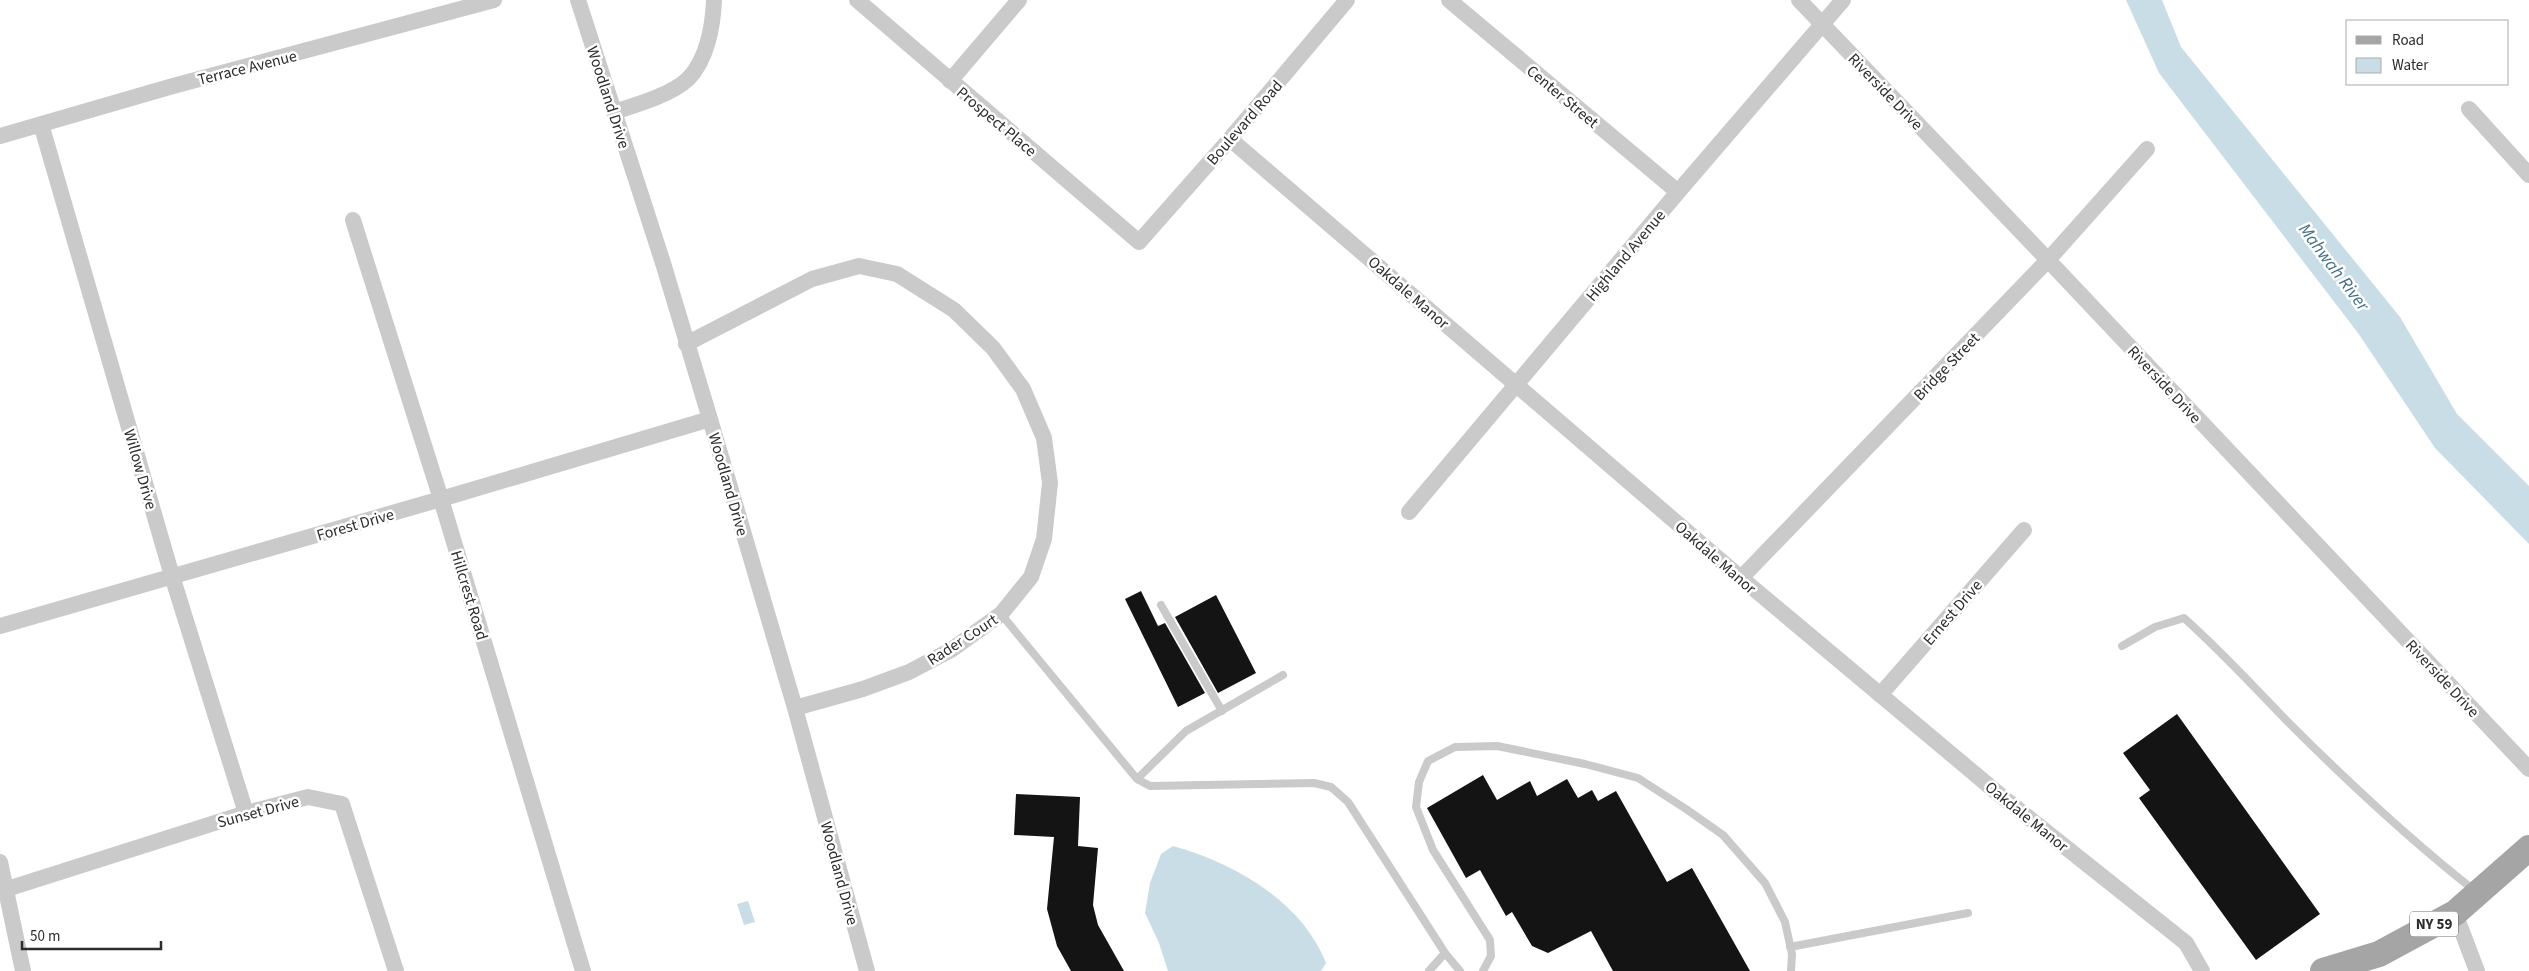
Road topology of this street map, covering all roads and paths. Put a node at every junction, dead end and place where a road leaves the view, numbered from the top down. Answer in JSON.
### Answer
{"nodes":[{"id":1,"x":494,"y":0,"type":"edge"},
{"id":2,"x":578,"y":0,"type":"edge"},
{"id":3,"x":714,"y":0,"type":"edge"},
{"id":4,"x":857,"y":0,"type":"edge"},
{"id":5,"x":1019,"y":0,"type":"edge"},
{"id":6,"x":1346,"y":0,"type":"edge"},
{"id":7,"x":1449,"y":0,"type":"edge"},
{"id":8,"x":1799,"y":0,"type":"edge"},
{"id":9,"x":1843,"y":0,"type":"edge"},
{"id":10,"x":1821,"y":23,"type":"junction"},
{"id":11,"x":950,"y":80,"type":"junction"},
{"id":12,"x":2469,"y":108,"type":"dead end"},
{"id":13,"x":614,"y":112,"type":"junction"},
{"id":14,"x":41,"y":124,"type":"junction"},
{"id":15,"x":0,"y":136,"type":"edge"},
{"id":16,"x":1230,"y":139,"type":"junction"},
{"id":17,"x":2147,"y":149,"type":"dead end"},
{"id":18,"x":2529,"y":175,"type":"edge"},
{"id":19,"x":1678,"y":192,"type":"junction"},
{"id":20,"x":353,"y":220,"type":"dead end"},
{"id":21,"x":1139,"y":242,"type":"joint"},
{"id":22,"x":2048,"y":260,"type":"junction"},
{"id":23,"x":686,"y":344,"type":"junction"},
{"id":24,"x":1516,"y":384,"type":"junction"},
{"id":25,"x":710,"y":419,"type":"junction"},
{"id":26,"x":441,"y":499,"type":"junction"},
{"id":27,"x":1409,"y":512,"type":"dead end"},
{"id":28,"x":2024,"y":530,"type":"dead end"},
{"id":29,"x":172,"y":576,"type":"junction"},
{"id":30,"x":1741,"y":578,"type":"junction"},
{"id":31,"x":1161,"y":605,"type":"dead end"},
{"id":32,"x":1001,"y":614,"type":"junction"},
{"id":33,"x":0,"y":626,"type":"edge"},
{"id":34,"x":2122,"y":646,"type":"dead end"},
{"id":35,"x":1283,"y":675,"type":"dead end"},
{"id":36,"x":1880,"y":695,"type":"junction"},
{"id":37,"x":795,"y":708,"type":"junction"},
{"id":38,"x":1222,"y":711,"type":"junction"},
{"id":39,"x":2529,"y":770,"type":"edge"},
{"id":40,"x":1137,"y":779,"type":"junction"},
{"id":41,"x":246,"y":813,"type":"junction"},
{"id":42,"x":2529,"y":848,"type":"edge"},
{"id":43,"x":0,"y":862,"type":"edge"},
{"id":44,"x":7,"y":889,"type":"junction"},
{"id":45,"x":2478,"y":893,"type":"junction"},
{"id":46,"x":2454,"y":913,"type":"junction"},
{"id":47,"x":1968,"y":914,"type":"dead end"},
{"id":48,"x":1790,"y":947,"type":"junction"},
{"id":49,"x":1445,"y":953,"type":"junction"},
{"id":50,"x":23,"y":971,"type":"edge"},
{"id":51,"x":396,"y":971,"type":"edge"},
{"id":52,"x":582,"y":971,"type":"edge"},
{"id":53,"x":867,"y":971,"type":"edge"},
{"id":54,"x":1429,"y":971,"type":"edge"},
{"id":55,"x":1460,"y":971,"type":"edge"},
{"id":56,"x":1483,"y":971,"type":"edge"},
{"id":57,"x":1791,"y":971,"type":"edge"},
{"id":58,"x":2202,"y":971,"type":"edge"},
{"id":59,"x":2322,"y":971,"type":"edge"},
{"id":60,"x":2477,"y":971,"type":"edge"}],
"edges":[{"from":1,"to":14,"type":"street","name":"Terrace Avenue"},
{"from":2,"to":13,"type":"street","name":"Woodland Drive"},
{"from":3,"to":13,"type":"street"},
{"from":4,"to":11,"type":"street","name":"Prospect Place"},
{"from":5,"to":11,"type":"street"},
{"from":6,"to":16,"type":"street","name":"Boulevard Road"},
{"from":7,"to":19,"type":"street","name":"Center Street"},
{"from":8,"to":10,"type":"street","name":"Riverside Drive"},
{"from":9,"to":10,"type":"street","name":"Highland Avenue"},
{"from":10,"to":19,"type":"street","name":"Highland Avenue"},
{"from":10,"to":22,"type":"street","name":"Riverside Drive"},
{"from":11,"to":21,"type":"street","name":"Prospect Place"},
{"from":12,"to":18,"type":"street"},
{"from":13,"to":23,"type":"street","name":"Woodland Drive"},
{"from":14,"to":15,"type":"street","name":"Terrace Avenue"},
{"from":14,"to":29,"type":"street","name":"Willow Drive"},
{"from":16,"to":21,"type":"street","name":"Boulevard Road"},
{"from":16,"to":24,"type":"street","name":"Oakdale Manor"},
{"from":17,"to":22,"type":"street","name":"Bridge Street"},
{"from":19,"to":24,"type":"street","name":"Highland Avenue"},
{"from":20,"to":26,"type":"street","name":"Hillcrest Road"},
{"from":22,"to":30,"type":"street","name":"Bridge Street"},
{"from":22,"to":39,"type":"street","name":"Riverside Drive"},
{"from":23,"to":25,"type":"street","name":"Woodland Drive"},
{"from":23,"to":32,"type":"street","name":"Rader Court"},
{"from":24,"to":27,"type":"street","name":"Highland Avenue"},
{"from":24,"to":30,"type":"street","name":"Oakdale Manor"},
{"from":25,"to":26,"type":"street","name":"Forest Drive"},
{"from":25,"to":37,"type":"street","name":"Woodland Drive"},
{"from":26,"to":29,"type":"street","name":"Forest Drive"},
{"from":26,"to":52,"type":"street","name":"Hillcrest Road"},
{"from":28,"to":36,"type":"street","name":"Ernest Drive"},
{"from":29,"to":33,"type":"street","name":"Forest Drive"},
{"from":29,"to":41,"type":"street","name":"Willow Drive"},
{"from":30,"to":36,"type":"street","name":"Oakdale Manor"},
{"from":31,"to":38,"type":"lane"},
{"from":32,"to":37,"type":"street","name":"Rader Court"},
{"from":32,"to":40,"type":"lane"},
{"from":34,"to":45,"type":"lane"},
{"from":35,"to":38,"type":"lane"},
{"from":36,"to":58,"type":"street","name":"Oakdale Manor"},
{"from":37,"to":53,"type":"street","name":"Woodland Drive"},
{"from":38,"to":40,"type":"lane"},
{"from":40,"to":49,"type":"lane"},
{"from":41,"to":44,"type":"street","name":"Sunset Drive"},
{"from":41,"to":51,"type":"street","name":"Sunset Drive"},
{"from":42,"to":45,"type":"main road","number":"NY 59"},
{"from":43,"to":44,"type":"street"},
{"from":44,"to":50,"type":"street"},
{"from":45,"to":46,"type":"main road","number":"NY 59"},
{"from":46,"to":59,"type":"main road","number":"NY 59"},
{"from":46,"to":60,"type":"street"},
{"from":47,"to":48,"type":"lane"},
{"from":48,"to":56,"type":"lane"},
{"from":48,"to":57,"type":"lane"},
{"from":49,"to":54,"type":"lane"},
{"from":49,"to":55,"type":"lane"}]}
